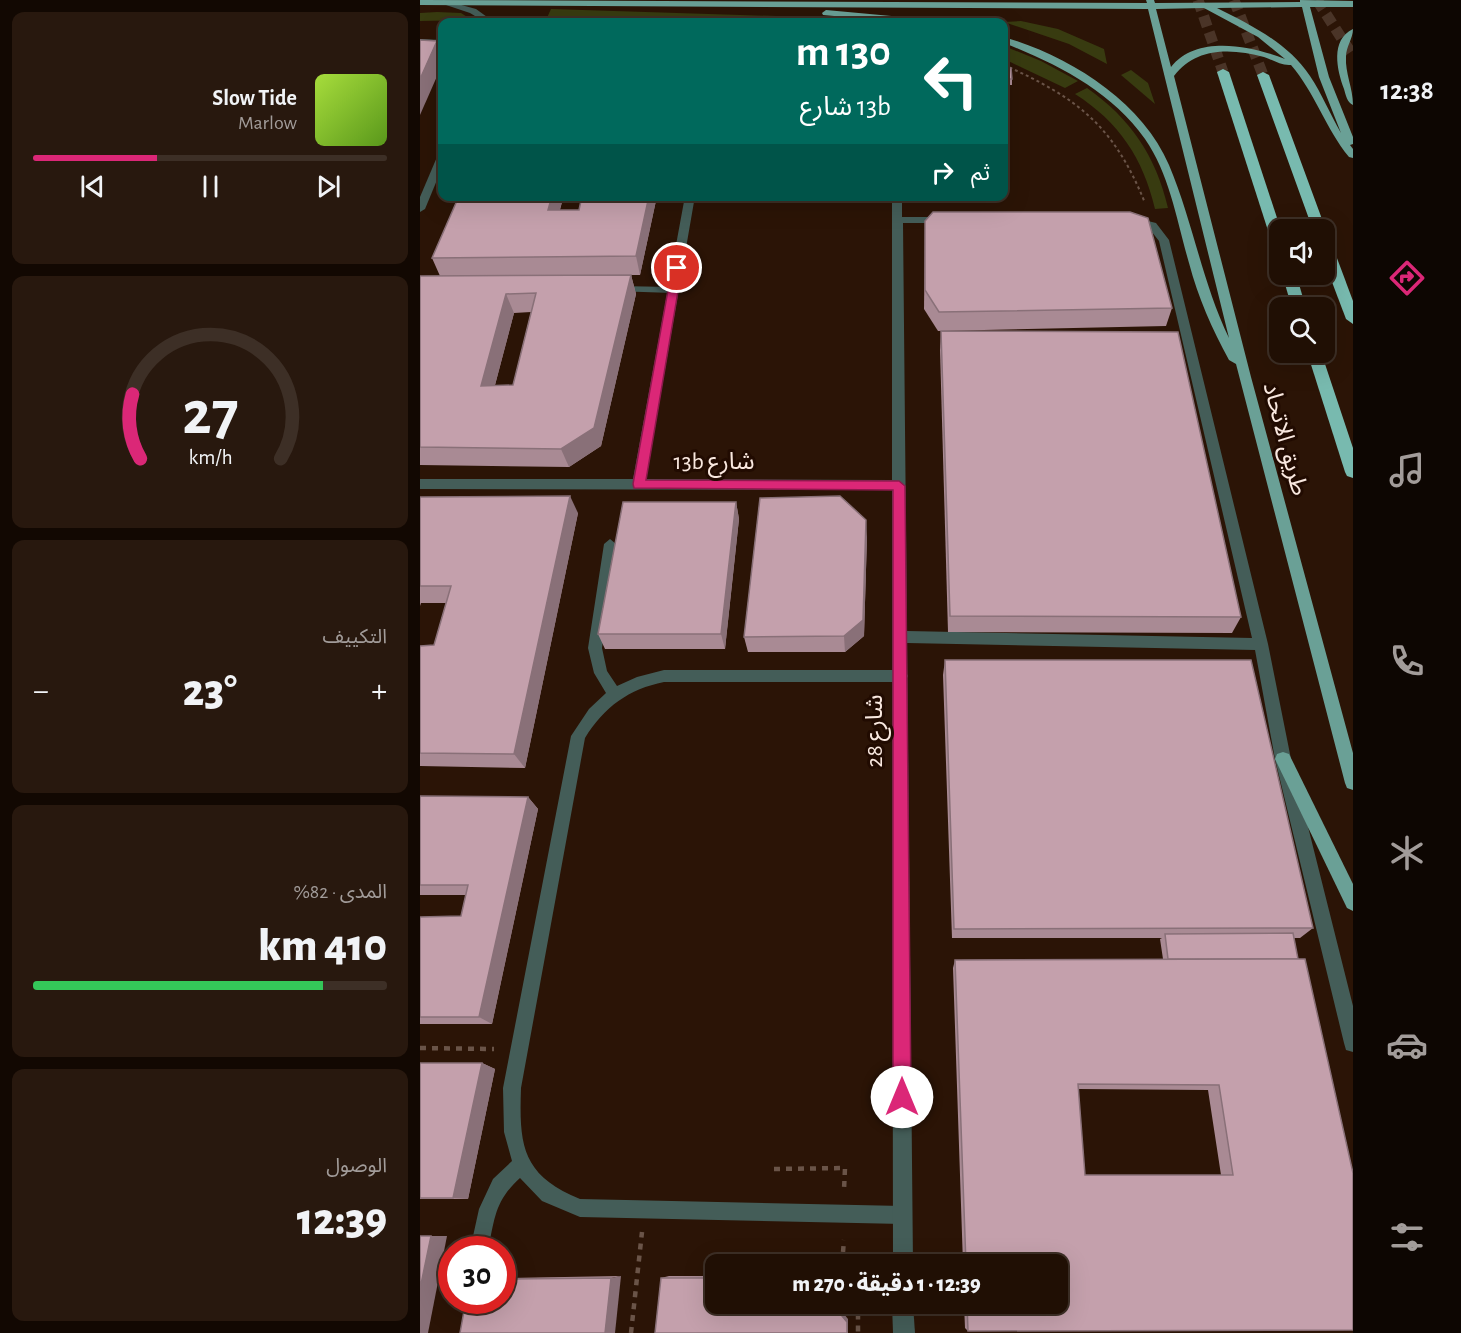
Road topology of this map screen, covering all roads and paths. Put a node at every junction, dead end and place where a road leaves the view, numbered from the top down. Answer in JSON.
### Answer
{"nodes":[{"id":1,"x":1168,"y":0,"type":"edge"},
{"id":2,"x":1195,"y":0,"type":"edge"},
{"id":3,"x":446,"y":2,"type":"junction"},
{"id":4,"x":422,"y":3,"type":"edge"},
{"id":5,"x":1151,"y":3,"type":"edge"},
{"id":6,"x":1305,"y":3,"type":"edge"},
{"id":7,"x":745,"y":4,"type":"junction"},
{"id":8,"x":1353,"y":4,"type":"edge"},
{"id":9,"x":1205,"y":5,"type":"junction"},
{"id":10,"x":486,"y":18,"type":"edge"},
{"id":11,"x":884,"y":18,"type":"edge"},
{"id":12,"x":1353,"y":32,"type":"edge"},
{"id":13,"x":420,"y":41,"type":"edge"},
{"id":14,"x":1008,"y":41,"type":"edge"},
{"id":15,"x":438,"y":42,"type":"edge"},
{"id":16,"x":1008,"y":67,"type":"edge"},
{"id":17,"x":1223,"y":72,"type":"tunnel mouth"},
{"id":18,"x":1263,"y":75,"type":"tunnel mouth"},
{"id":19,"x":1169,"y":76,"type":"junction"},
{"id":20,"x":1305,"y":76,"type":"junction"},
{"id":21,"x":1353,"y":102,"type":"edge"},
{"id":22,"x":1353,"y":148,"type":"edge"},
{"id":23,"x":1353,"y":155,"type":"edge"},
{"id":24,"x":438,"y":167,"type":"edge"},
{"id":25,"x":689,"y":201,"type":"edge"},
{"id":26,"x":897,"y":201,"type":"edge"},
{"id":27,"x":420,"y":209,"type":"edge"},
{"id":28,"x":1271,"y":219,"type":"edge"},
{"id":29,"x":1316,"y":219,"type":"edge"},
{"id":30,"x":898,"y":220,"type":"junction"},
{"id":31,"x":956,"y":220,"type":"edge"},
{"id":32,"x":1119,"y":220,"type":"edge"},
{"id":33,"x":1152,"y":225,"type":"junction"},
{"id":34,"x":1335,"y":271,"type":"edge"},
{"id":35,"x":605,"y":289,"type":"edge"},
{"id":36,"x":673,"y":290,"type":"junction"},
{"id":37,"x":1353,"y":319,"type":"edge"},
{"id":38,"x":1318,"y":363,"type":"edge"},
{"id":39,"x":1245,"y":377,"type":"junction"},
{"id":40,"x":1353,"y":472,"type":"edge"},
{"id":41,"x":420,"y":484,"type":"edge"},
{"id":42,"x":639,"y":484,"type":"junction"},
{"id":43,"x":899,"y":486,"type":"junction"},
{"id":44,"x":610,"y":544,"type":"dead end"},
{"id":45,"x":900,"y":637,"type":"junction"},
{"id":46,"x":1261,"y":644,"type":"junction"},
{"id":47,"x":901,"y":676,"type":"junction"},
{"id":48,"x":615,"y":693,"type":"junction"},
{"id":49,"x":1283,"y":759,"type":"junction"},
{"id":50,"x":1353,"y":783,"type":"edge"},
{"id":51,"x":1353,"y":902,"type":"edge"},
{"id":52,"x":1353,"y":1043,"type":"edge"},
{"id":53,"x":420,"y":1047,"type":"edge"},
{"id":54,"x":519,"y":1050,"type":"junction"},
{"id":55,"x":521,"y":1165,"type":"junction"},
{"id":56,"x":774,"y":1169,"type":"dead end"},
{"id":57,"x":844,"y":1196,"type":"dead end"},
{"id":58,"x":645,"y":1209,"type":"junction"},
{"id":59,"x":903,"y":1215,"type":"junction"},
{"id":60,"x":844,"y":1233,"type":"dead end"},
{"id":61,"x":482,"y":1236,"type":"edge"},
{"id":62,"x":843,"y":1254,"type":"edge"},
{"id":63,"x":903,"y":1254,"type":"edge"},
{"id":64,"x":858,"y":1314,"type":"edge"},
{"id":65,"x":903,"y":1314,"type":"edge"},
{"id":66,"x":632,"y":1333,"type":"edge"},
{"id":67,"x":858,"y":1333,"type":"edge"},
{"id":68,"x":904,"y":1333,"type":"edge"}],
"edges":[{"from":1,"to":5,"type":"main road"},
{"from":2,"to":9,"type":"main road"},
{"from":3,"to":4,"type":"main road"},
{"from":3,"to":7,"type":"main road"},
{"from":3,"to":10,"type":"street"},
{"from":5,"to":7,"type":"main road"},
{"from":5,"to":9,"type":"main road"},
{"from":5,"to":19,"type":"main road","name":"طريق الاتحاد"},
{"from":6,"to":8,"type":"main road"},
{"from":6,"to":9,"type":"main road"},
{"from":6,"to":22,"type":"main road"},
{"from":7,"to":11,"type":"main road"},
{"from":9,"to":20,"type":"main road"},
{"from":12,"to":21,"type":"main road"},
{"from":13,"to":15,"type":"lane"},
{"from":14,"to":39,"type":"main road"},
{"from":16,"to":33,"type":"path"},
{"from":17,"to":28,"type":"highway"},
{"from":18,"to":29,"type":"highway"},
{"from":19,"to":20,"type":"main road"},
{"from":19,"to":39,"type":"main road","name":"طريق الاتحاد"},
{"from":20,"to":23,"type":"main road"},
{"from":24,"to":27,"type":"street"},
{"from":25,"to":36,"type":"street"},
{"from":26,"to":30,"type":"street","name":"شارع 28"},
{"from":30,"to":31,"type":"street"},
{"from":30,"to":43,"type":"street","name":"شارع 28"},
{"from":32,"to":33,"type":"street"},
{"from":33,"to":46,"type":"street"},
{"from":34,"to":37,"type":"highway"},
{"from":35,"to":36,"type":"lane"},
{"from":36,"to":42,"type":"street"},
{"from":38,"to":40,"type":"highway"},
{"from":39,"to":50,"type":"main road","name":"طريق الاتحاد"},
{"from":41,"to":42,"type":"street","name":"13b شارع"},
{"from":42,"to":43,"type":"street","name":"13b شارع"},
{"from":43,"to":45,"type":"street","name":"شارع 28"},
{"from":44,"to":48,"type":"lane"},
{"from":45,"to":46,"type":"street"},
{"from":45,"to":47,"type":"street","name":"شارع 28"},
{"from":46,"to":49,"type":"street"},
{"from":47,"to":48,"type":"lane"},
{"from":47,"to":59,"type":"street","name":"شارع 28"},
{"from":48,"to":54,"type":"lane"},
{"from":49,"to":51,"type":"main road"},
{"from":49,"to":52,"type":"street"},
{"from":53,"to":54,"type":"path"},
{"from":54,"to":55,"type":"lane"},
{"from":55,"to":58,"type":"lane"},
{"from":55,"to":61,"type":"lane"},
{"from":56,"to":57,"type":"path"},
{"from":58,"to":59,"type":"lane"},
{"from":58,"to":66,"type":"path"},
{"from":59,"to":63,"type":"street","name":"شارع 28"},
{"from":60,"to":62,"type":"path"},
{"from":64,"to":67,"type":"path"},
{"from":65,"to":68,"type":"street"}]}
